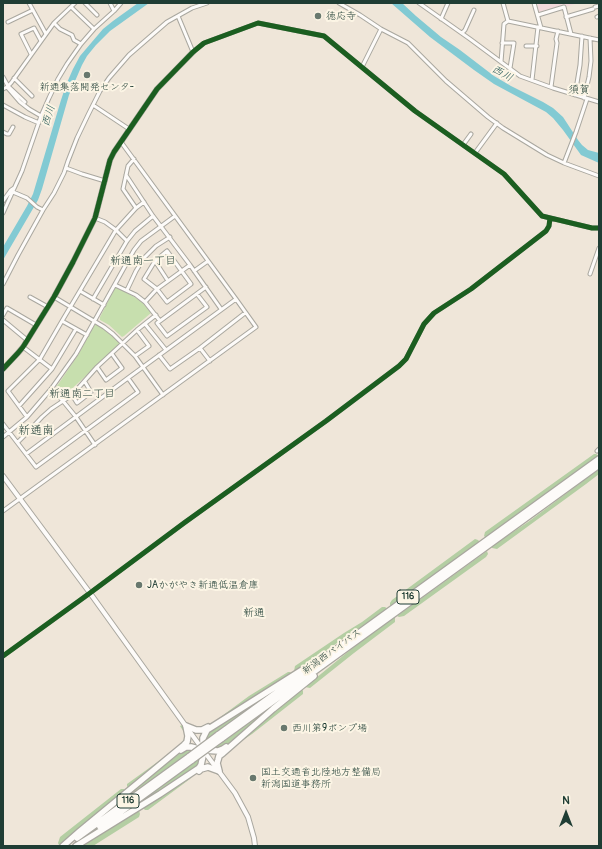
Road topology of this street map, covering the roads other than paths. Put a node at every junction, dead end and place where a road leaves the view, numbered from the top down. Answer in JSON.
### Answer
{"nodes":[{"id":1,"x":29,"y":3,"type":"edge"},
{"id":2,"x":75,"y":3,"type":"edge"},
{"id":3,"x":85,"y":3,"type":"edge"},
{"id":4,"x":110,"y":3,"type":"edge"},
{"id":5,"x":121,"y":3,"type":"edge"},
{"id":6,"x":207,"y":3,"type":"edge"},
{"id":7,"x":339,"y":3,"type":"edge"},
{"id":8,"x":419,"y":3,"type":"edge"},
{"id":9,"x":448,"y":3,"type":"edge"},
{"id":10,"x":503,"y":3,"type":"edge"},
{"id":11,"x":534,"y":3,"type":"edge"},
{"id":12,"x":425,"y":5,"type":"edge"},
{"id":13,"x":71,"y":7,"type":"junction"},
{"id":14,"x":596,"y":7,"type":"edge"},
{"id":15,"x":32,"y":10,"type":"junction"},
{"id":16,"x":114,"y":10,"type":"junction"},
{"id":17,"x":474,"y":10,"type":"dead end"},
{"id":18,"x":97,"y":15,"type":"dead end"},
{"id":19,"x":538,"y":15,"type":"junction"},
{"id":20,"x":178,"y":16,"type":"junction"},
{"id":21,"x":566,"y":17,"type":"junction"},
{"id":22,"x":441,"y":19,"type":"junction"},
{"id":23,"x":508,"y":21,"type":"junction"},
{"id":24,"x":8,"y":22,"type":"dead end"},
{"id":25,"x":54,"y":23,"type":"junction"},
{"id":26,"x":540,"y":28,"type":"junction"},
{"id":27,"x":94,"y":29,"type":"junction"},
{"id":28,"x":381,"y":29,"type":"junction"},
{"id":29,"x":558,"y":31,"type":"junction"},
{"id":30,"x":462,"y":33,"type":"junction"},
{"id":31,"x":46,"y":34,"type":"junction"},
{"id":32,"x":571,"y":34,"type":"junction"},
{"id":33,"x":582,"y":36,"type":"junction"},
{"id":34,"x":590,"y":38,"type":"junction"},
{"id":35,"x":599,"y":40,"type":"edge"},
{"id":36,"x":41,"y":41,"type":"junction"},
{"id":37,"x":502,"y":43,"type":"junction"},
{"id":38,"x":81,"y":44,"type":"junction"},
{"id":39,"x":526,"y":46,"type":"dead end"},
{"id":40,"x":537,"y":46,"type":"junction"},
{"id":41,"x":193,"y":52,"type":"junction"},
{"id":42,"x":31,"y":54,"type":"junction"},
{"id":43,"x":501,"y":62,"type":"junction"},
{"id":44,"x":362,"y":67,"type":"junction"},
{"id":45,"x":510,"y":68,"type":"junction"},
{"id":46,"x":3,"y":77,"type":"edge"},
{"id":47,"x":14,"y":78,"type":"junction"},
{"id":48,"x":532,"y":80,"type":"junction"},
{"id":49,"x":8,"y":86,"type":"junction"},
{"id":50,"x":551,"y":87,"type":"junction"},
{"id":51,"x":3,"y":89,"type":"edge"},
{"id":52,"x":575,"y":95,"type":"junction"},
{"id":53,"x":32,"y":96,"type":"dead end"},
{"id":54,"x":586,"y":98,"type":"junction"},
{"id":55,"x":25,"y":102,"type":"dead end"},
{"id":56,"x":599,"y":102,"type":"edge"},
{"id":57,"x":3,"y":105,"type":"edge"},
{"id":58,"x":93,"y":105,"type":"junction"},
{"id":59,"x":41,"y":116,"type":"junction"},
{"id":60,"x":39,"y":123,"type":"junction"},
{"id":61,"x":497,"y":123,"type":"junction"},
{"id":62,"x":13,"y":127,"type":"dead end"},
{"id":63,"x":129,"y":129,"type":"junction"},
{"id":64,"x":3,"y":132,"type":"edge"},
{"id":65,"x":472,"y":134,"type":"dead end"},
{"id":66,"x":120,"y":141,"type":"junction"},
{"id":67,"x":463,"y":145,"type":"junction"},
{"id":68,"x":475,"y":153,"type":"junction"},
{"id":69,"x":134,"y":159,"type":"junction"},
{"id":70,"x":564,"y":163,"type":"junction"},
{"id":71,"x":66,"y":168,"type":"junction"},
{"id":72,"x":126,"y":175,"type":"junction"},
{"id":73,"x":599,"y":176,"type":"edge"},
{"id":74,"x":104,"y":181,"type":"junction"},
{"id":75,"x":14,"y":188,"type":"junction"},
{"id":76,"x":13,"y":192,"type":"junction"},
{"id":77,"x":3,"y":201,"type":"edge"},
{"id":78,"x":144,"y":202,"type":"junction"},
{"id":79,"x":136,"y":208,"type":"junction"},
{"id":80,"x":43,"y":210,"type":"junction"},
{"id":81,"x":3,"y":213,"type":"edge"},
{"id":82,"x":153,"y":216,"type":"junction"},
{"id":83,"x":175,"y":216,"type":"junction"},
{"id":84,"x":96,"y":218,"type":"junction"},
{"id":85,"x":550,"y":218,"type":"junction"},
{"id":86,"x":161,"y":226,"type":"junction"},
{"id":87,"x":599,"y":228,"type":"edge"},
{"id":88,"x":116,"y":230,"type":"junction"},
{"id":89,"x":170,"y":237,"type":"junction"},
{"id":90,"x":127,"y":241,"type":"junction"},
{"id":91,"x":599,"y":248,"type":"edge"},
{"id":92,"x":208,"y":261,"type":"junction"},
{"id":93,"x":155,"y":262,"type":"junction"},
{"id":94,"x":190,"y":265,"type":"junction"},
{"id":95,"x":194,"y":270,"type":"junction"},
{"id":96,"x":182,"y":271,"type":"junction"},
{"id":97,"x":590,"y":274,"type":"dead end"},
{"id":98,"x":168,"y":281,"type":"junction"},
{"id":99,"x":3,"y":284,"type":"edge"},
{"id":100,"x":115,"y":285,"type":"junction"},
{"id":101,"x":206,"y":288,"type":"junction"},
{"id":102,"x":157,"y":289,"type":"junction"},
{"id":103,"x":127,"y":290,"type":"junction"},
{"id":104,"x":80,"y":291,"type":"junction"},
{"id":105,"x":197,"y":294,"type":"junction"},
{"id":106,"x":30,"y":297,"type":"dead end"},
{"id":107,"x":54,"y":297,"type":"junction"},
{"id":108,"x":94,"y":299,"type":"junction"},
{"id":109,"x":236,"y":299,"type":"junction"},
{"id":110,"x":145,"y":302,"type":"junction"},
{"id":111,"x":104,"y":305,"type":"junction"},
{"id":112,"x":70,"y":306,"type":"junction"},
{"id":113,"x":48,"y":307,"type":"junction"},
{"id":114,"x":221,"y":310,"type":"junction"},
{"id":115,"x":246,"y":313,"type":"junction"},
{"id":116,"x":3,"y":315,"type":"edge"},
{"id":117,"x":156,"y":315,"type":"junction"},
{"id":118,"x":3,"y":320,"type":"edge"},
{"id":119,"x":62,"y":321,"type":"junction"},
{"id":120,"x":94,"y":321,"type":"junction"},
{"id":121,"x":160,"y":321,"type":"junction"},
{"id":122,"x":144,"y":324,"type":"junction"},
{"id":123,"x":36,"y":325,"type":"junction"},
{"id":124,"x":76,"y":329,"type":"junction"},
{"id":125,"x":136,"y":330,"type":"junction"},
{"id":126,"x":87,"y":335,"type":"junction"},
{"id":127,"x":27,"y":340,"type":"junction"},
{"id":128,"x":123,"y":343,"type":"junction"},
{"id":129,"x":23,"y":347,"type":"junction"},
{"id":130,"x":200,"y":348,"type":"junction"},
{"id":131,"x":166,"y":350,"type":"junction"},
{"id":132,"x":112,"y":354,"type":"junction"},
{"id":133,"x":159,"y":355,"type":"junction"},
{"id":134,"x":135,"y":356,"type":"junction"},
{"id":135,"x":40,"y":360,"type":"junction"},
{"id":136,"x":210,"y":361,"type":"junction"},
{"id":137,"x":143,"y":367,"type":"junction"},
{"id":138,"x":97,"y":368,"type":"junction"},
{"id":139,"x":3,"y":369,"type":"edge"},
{"id":140,"x":52,"y":369,"type":"junction"},
{"id":141,"x":128,"y":378,"type":"junction"},
{"id":142,"x":84,"y":382,"type":"junction"},
{"id":143,"x":51,"y":390,"type":"junction"},
{"id":144,"x":72,"y":395,"type":"junction"},
{"id":145,"x":163,"y":395,"type":"junction"},
{"id":146,"x":63,"y":401,"type":"junction"},
{"id":147,"x":19,"y":406,"type":"junction"},
{"id":148,"x":27,"y":417,"type":"junction"},
{"id":149,"x":76,"y":417,"type":"junction"},
{"id":150,"x":3,"y":424,"type":"edge"},
{"id":151,"x":85,"y":431,"type":"junction"},
{"id":152,"x":10,"y":432,"type":"junction"},
{"id":153,"x":3,"y":437,"type":"edge"},
{"id":154,"x":18,"y":442,"type":"junction"},
{"id":155,"x":95,"y":445,"type":"junction"},
{"id":156,"x":26,"y":454,"type":"junction"},
{"id":157,"x":599,"y":459,"type":"edge"},
{"id":158,"x":599,"y":465,"type":"edge"},
{"id":159,"x":3,"y":476,"type":"edge"},
{"id":160,"x":20,"y":499,"type":"junction"},
{"id":161,"x":3,"y":511,"type":"edge"},
{"id":162,"x":90,"y":593,"type":"junction"},
{"id":163,"x":343,"y":648,"type":"junction"},
{"id":164,"x":3,"y":656,"type":"edge"},
{"id":165,"x":186,"y":726,"type":"junction"},
{"id":166,"x":212,"y":726,"type":"junction"},
{"id":167,"x":240,"y":738,"type":"junction"},
{"id":168,"x":203,"y":750,"type":"junction"},
{"id":169,"x":191,"y":758,"type":"junction"},
{"id":170,"x":164,"y":761,"type":"junction"},
{"id":171,"x":219,"y":771,"type":"junction"},
{"id":172,"x":189,"y":775,"type":"junction"},
{"id":173,"x":64,"y":846,"type":"edge"},
{"id":174,"x":75,"y":846,"type":"edge"},
{"id":175,"x":255,"y":846,"type":"edge"}],
"edges":[{"from":1,"to":15,"type":"street"},
{"from":2,"to":13,"type":"street"},
{"from":3,"to":18,"type":"street"},
{"from":4,"to":16,"type":"street"},
{"from":5,"to":16,"type":"street"},
{"from":6,"to":20,"type":"street"},
{"from":7,"to":28,"type":"street"},
{"from":8,"to":12,"type":"street"},
{"from":9,"to":22,"type":"street"},
{"from":10,"to":23,"type":"street"},
{"from":11,"to":19,"type":"street"},
{"from":12,"to":22,"type":"street"},
{"from":13,"to":25,"type":"street"},
{"from":13,"to":27,"type":"street"},
{"from":14,"to":21,"type":"street"},
{"from":15,"to":24,"type":"street"},
{"from":15,"to":31,"type":"street"},
{"from":16,"to":27,"type":"street"},
{"from":17,"to":30,"type":"street"},
{"from":19,"to":21,"type":"street"},
{"from":19,"to":26,"type":"street"},
{"from":20,"to":41,"type":"street"},
{"from":20,"to":58,"type":"street"},
{"from":21,"to":32,"type":"street"},
{"from":22,"to":30,"type":"street"},
{"from":23,"to":26,"type":"street"},
{"from":23,"to":37,"type":"street"},
{"from":25,"to":31,"type":"street"},
{"from":25,"to":38,"type":"street"},
{"from":26,"to":29,"type":"street"},
{"from":26,"to":40,"type":"street"},
{"from":27,"to":38,"type":"street"},
{"from":28,"to":44,"type":"street"},
{"from":28,"to":61,"type":"street"},
{"from":29,"to":32,"type":"street"},
{"from":29,"to":50,"type":"street"},
{"from":30,"to":43,"type":"street"},
{"from":31,"to":36,"type":"street"},
{"from":32,"to":33,"type":"street"},
{"from":33,"to":34,"type":"street"},
{"from":33,"to":52,"type":"street"},
{"from":34,"to":35,"type":"street"},
{"from":34,"to":54,"type":"street"},
{"from":36,"to":42,"type":"street"},
{"from":36,"to":42,"type":"street"},
{"from":37,"to":43,"type":"street"},
{"from":37,"to":45,"type":"street"},
{"from":38,"to":59,"type":"street"},
{"from":39,"to":40,"type":"street"},
{"from":40,"to":48,"type":"street"},
{"from":41,"to":44,"type":"street"},
{"from":41,"to":63,"type":"street"},
{"from":42,"to":47,"type":"street"},
{"from":43,"to":45,"type":"street"},
{"from":44,"to":67,"type":"street"},
{"from":45,"to":48,"type":"street"},
{"from":46,"to":49,"type":"street"},
{"from":47,"to":49,"type":"street"},
{"from":47,"to":53,"type":"street"},
{"from":48,"to":50,"type":"street"},
{"from":49,"to":51,"type":"street"},
{"from":49,"to":55,"type":"street"},
{"from":49,"to":59,"type":"street"},
{"from":50,"to":52,"type":"street"},
{"from":52,"to":54,"type":"street"},
{"from":54,"to":56,"type":"street"},
{"from":54,"to":70,"type":"street"},
{"from":57,"to":60,"type":"street"},
{"from":58,"to":63,"type":"street"},
{"from":58,"to":71,"type":"street"},
{"from":59,"to":60,"type":"street"},
{"from":60,"to":75,"type":"street"},
{"from":61,"to":68,"type":"street"},
{"from":61,"to":70,"type":"street"},
{"from":62,"to":64,"type":"street"},
{"from":63,"to":66,"type":"street"},
{"from":65,"to":67,"type":"street"},
{"from":66,"to":69,"type":"street"},
{"from":66,"to":74,"type":"street"},
{"from":67,"to":68,"type":"street"},
{"from":68,"to":85,"type":"street"},
{"from":69,"to":72,"type":"street"},
{"from":69,"to":83,"type":"street"},
{"from":70,"to":73,"type":"street"},
{"from":71,"to":74,"type":"street"},
{"from":71,"to":80,"type":"street"},
{"from":72,"to":78,"type":"street"},
{"from":72,"to":79,"type":"street"},
{"from":74,"to":84,"type":"street"},
{"from":75,"to":76,"type":"street"},
{"from":75,"to":77,"type":"street"},
{"from":76,"to":80,"type":"street"},
{"from":76,"to":81,"type":"street"},
{"from":78,"to":79,"type":"street"},
{"from":78,"to":82,"type":"street"},
{"from":79,"to":88,"type":"street"},
{"from":80,"to":99,"type":"street"},
{"from":82,"to":86,"type":"street"},
{"from":82,"to":90,"type":"street"},
{"from":83,"to":86,"type":"street"},
{"from":83,"to":92,"type":"street"},
{"from":84,"to":88,"type":"street"},
{"from":84,"to":107,"type":"street"},
{"from":85,"to":87,"type":"street"},
{"from":85,"to":162,"type":"street"},
{"from":86,"to":89,"type":"street"},
{"from":86,"to":100,"type":"street"},
{"from":88,"to":90,"type":"street"},
{"from":88,"to":104,"type":"street"},
{"from":89,"to":94,"type":"street"},
{"from":89,"to":103,"type":"street"},
{"from":90,"to":108,"type":"street"},
{"from":91,"to":97,"type":"street"},
{"from":92,"to":95,"type":"street"},
{"from":92,"to":109,"type":"street"},
{"from":93,"to":96,"type":"street"},
{"from":93,"to":98,"type":"street"},
{"from":93,"to":102,"type":"street"},
{"from":94,"to":95,"type":"street"},
{"from":94,"to":96,"type":"street"},
{"from":95,"to":101,"type":"street"},
{"from":96,"to":98,"type":"street"},
{"from":96,"to":102,"type":"street"},
{"from":98,"to":102,"type":"street"},
{"from":100,"to":103,"type":"street"},
{"from":100,"to":111,"type":"street"},
{"from":101,"to":105,"type":"street"},
{"from":101,"to":114,"type":"street"},
{"from":102,"to":110,"type":"street"},
{"from":103,"to":110,"type":"street"},
{"from":104,"to":108,"type":"street"},
{"from":104,"to":112,"type":"street"},
{"from":105,"to":121,"type":"street"},
{"from":105,"to":121,"type":"street"},
{"from":106,"to":113,"type":"street"},
{"from":107,"to":112,"type":"street"},
{"from":107,"to":113,"type":"street"},
{"from":108,"to":111,"type":"street"},
{"from":109,"to":114,"type":"street"},
{"from":109,"to":115,"type":"street"},
{"from":110,"to":117,"type":"street"},
{"from":111,"to":120,"type":"street"},
{"from":112,"to":119,"type":"street"},
{"from":112,"to":120,"type":"street"},
{"from":113,"to":123,"type":"street"},
{"from":114,"to":131,"type":"street"},
{"from":115,"to":130,"type":"street"},
{"from":115,"to":136,"type":"street"},
{"from":116,"to":123,"type":"street"},
{"from":117,"to":121,"type":"street"},
{"from":117,"to":122,"type":"street"},
{"from":118,"to":127,"type":"street"},
{"from":119,"to":124,"type":"street"},
{"from":119,"to":135,"type":"street"},
{"from":120,"to":126,"type":"street"},
{"from":120,"to":128,"type":"street"},
{"from":122,"to":125,"type":"street"},
{"from":122,"to":131,"type":"street"},
{"from":123,"to":127,"type":"street"},
{"from":124,"to":126,"type":"street"},
{"from":124,"to":140,"type":"street"},
{"from":125,"to":128,"type":"street"},
{"from":125,"to":134,"type":"street"},
{"from":126,"to":143,"type":"street"},
{"from":127,"to":129,"type":"street"},
{"from":128,"to":132,"type":"street"},
{"from":128,"to":134,"type":"street"},
{"from":129,"to":135,"type":"street"},
{"from":129,"to":139,"type":"street"},
{"from":130,"to":133,"type":"street"},
{"from":130,"to":136,"type":"street"},
{"from":131,"to":133,"type":"street"},
{"from":132,"to":138,"type":"street"},
{"from":132,"to":138,"type":"street"},
{"from":133,"to":137,"type":"street"},
{"from":134,"to":137,"type":"street"},
{"from":135,"to":140,"type":"street"},
{"from":135,"to":147,"type":"street"},
{"from":136,"to":145,"type":"street"},
{"from":137,"to":141,"type":"street"},
{"from":137,"to":145,"type":"street"},
{"from":138,"to":142,"type":"street"},
{"from":140,"to":147,"type":"street"},
{"from":141,"to":149,"type":"street"},
{"from":141,"to":151,"type":"street"},
{"from":142,"to":144,"type":"street"},
{"from":142,"to":144,"type":"street"},
{"from":143,"to":146,"type":"street"},
{"from":143,"to":148,"type":"street"},
{"from":144,"to":146,"type":"street"},
{"from":145,"to":155,"type":"street"},
{"from":146,"to":149,"type":"street"},
{"from":146,"to":154,"type":"street"},
{"from":147,"to":148,"type":"street"},
{"from":148,"to":152,"type":"street"},
{"from":149,"to":151,"type":"street"},
{"from":149,"to":156,"type":"street"},
{"from":150,"to":152,"type":"street"},
{"from":151,"to":155,"type":"street"},
{"from":151,"to":156,"type":"street"},
{"from":152,"to":153,"type":"street"},
{"from":152,"to":154,"type":"street"},
{"from":154,"to":156,"type":"street"},
{"from":155,"to":160,"type":"street"},
{"from":157,"to":163,"type":"highway","name":"新潟西バイパス","number":"116"},
{"from":158,"to":163,"type":"highway","name":"新潟西バイパス","number":"116"},
{"from":159,"to":160,"type":"street"},
{"from":160,"to":161,"type":"street"},
{"from":160,"to":162,"type":"street"},
{"from":162,"to":164,"type":"street"},
{"from":162,"to":165,"type":"street"},
{"from":163,"to":166,"type":"highway"},
{"from":163,"to":167,"type":"highway"},
{"from":163,"to":169,"type":"highway","name":"新潟西バイパス","number":"116","bridge":true},
{"from":165,"to":166,"type":"highway"},
{"from":165,"to":168,"type":"street"},
{"from":165,"to":170,"type":"highway"},
{"from":166,"to":168,"type":"highway"},
{"from":167,"to":168,"type":"highway"},
{"from":167,"to":171,"type":"highway"},
{"from":168,"to":170,"type":"highway"},
{"from":168,"to":171,"type":"street"},
{"from":168,"to":172,"type":"highway"},
{"from":169,"to":173,"type":"highway","name":"新潟西バイパス","number":"116"},
{"from":169,"to":174,"type":"highway","name":"新潟西バイパス","number":"116"},
{"from":170,"to":173,"type":"highway"},
{"from":171,"to":172,"type":"highway"},
{"from":171,"to":175,"type":"street"},
{"from":172,"to":174,"type":"highway"}]}
